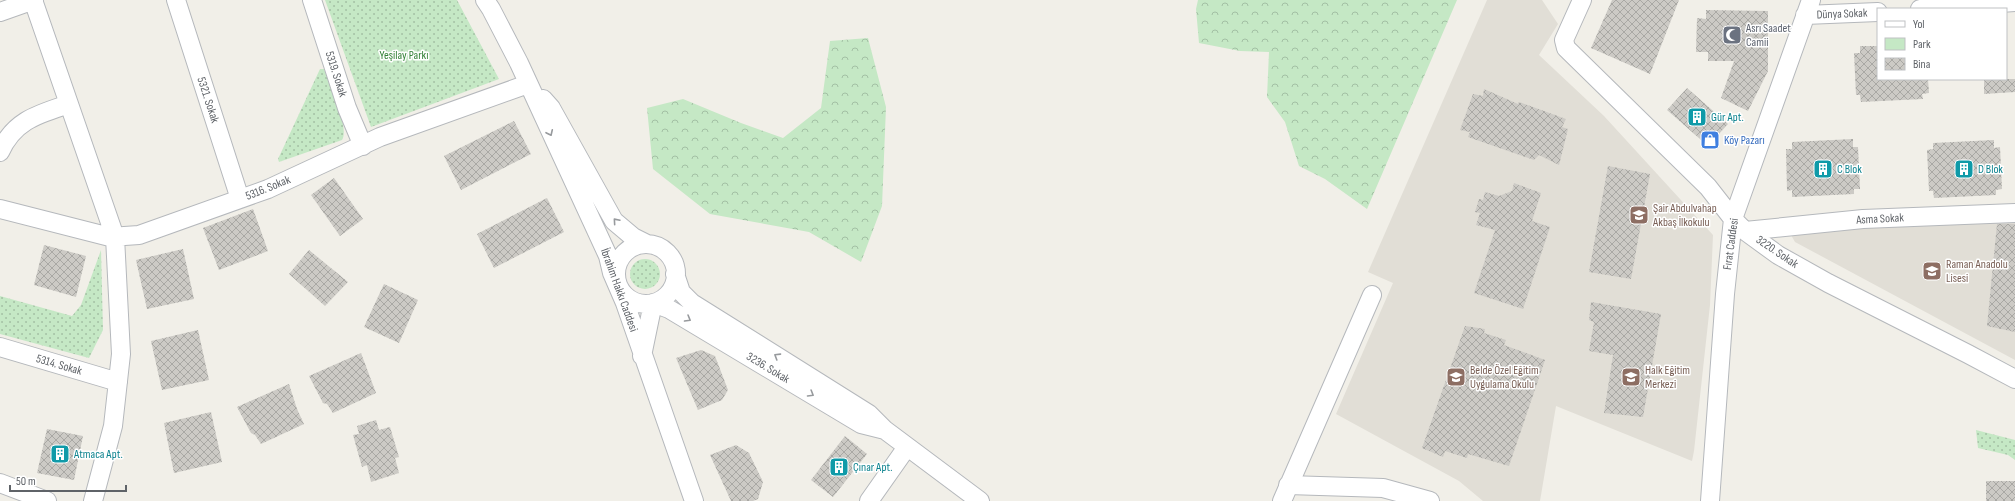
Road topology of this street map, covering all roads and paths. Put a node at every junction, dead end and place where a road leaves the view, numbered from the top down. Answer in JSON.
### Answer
{"nodes":[{"id":1,"x":33,"y":0,"type":"edge"},
{"id":2,"x":176,"y":0,"type":"edge"},
{"id":3,"x":312,"y":0,"type":"edge"},
{"id":4,"x":485,"y":0,"type":"edge"},
{"id":5,"x":1582,"y":0,"type":"edge"},
{"id":6,"x":2015,"y":2,"type":"edge"},
{"id":7,"x":1808,"y":8,"type":"edge"},
{"id":8,"x":1934,"y":8,"type":"edge"},
{"id":9,"x":0,"y":12,"type":"edge"},
{"id":10,"x":1877,"y":12,"type":"edge"},
{"id":11,"x":528,"y":84,"type":"junction"},
{"id":12,"x":69,"y":104,"type":"junction"},
{"id":13,"x":363,"y":146,"type":"junction"},
{"id":14,"x":0,"y":152,"type":"edge"},
{"id":15,"x":240,"y":199,"type":"junction"},
{"id":16,"x":0,"y":210,"type":"edge"},
{"id":17,"x":2015,"y":213,"type":"edge"},
{"id":18,"x":1739,"y":225,"type":"junction"},
{"id":19,"x":115,"y":237,"type":"junction"},
{"id":20,"x":647,"y":244,"type":"junction"},
{"id":21,"x":675,"y":274,"type":"junction"},
{"id":22,"x":620,"y":288,"type":"junction"},
{"id":23,"x":1372,"y":295,"type":"dead end"},
{"id":24,"x":653,"y":303,"type":"junction"},
{"id":25,"x":0,"y":347,"type":"edge"},
{"id":26,"x":642,"y":356,"type":"junction"},
{"id":27,"x":2015,"y":380,"type":"edge"},
{"id":28,"x":118,"y":382,"type":"junction"},
{"id":29,"x":885,"y":430,"type":"junction"},
{"id":30,"x":907,"y":447,"type":"junction"},
{"id":31,"x":0,"y":483,"type":"edge"},
{"id":32,"x":1285,"y":493,"type":"edge"},
{"id":33,"x":47,"y":501,"type":"edge"},
{"id":34,"x":93,"y":501,"type":"edge"},
{"id":35,"x":694,"y":501,"type":"edge"},
{"id":36,"x":869,"y":501,"type":"edge"},
{"id":37,"x":980,"y":501,"type":"edge"},
{"id":38,"x":1430,"y":501,"type":"edge"},
{"id":39,"x":1710,"y":501,"type":"edge"}],
"edges":[{"from":1,"to":9,"type":"street"},
{"from":1,"to":12,"type":"street"},
{"from":2,"to":15,"type":"street","name":"5321. Sokak"},
{"from":3,"to":13,"type":"street","name":"5319. Sokak"},
{"from":4,"to":11,"type":"street","name":"İbrahim Hakkı Caddesi"},
{"from":5,"to":18,"type":"street","name":"3220. Sokak"},
{"from":6,"to":8,"type":"street"},
{"from":7,"to":10,"type":"street","name":"Dünya Sokak"},
{"from":7,"to":18,"type":"street","name":"Fırat Caddesi"},
{"from":11,"to":13,"type":"street","name":"5316. Sokak"},
{"from":20,"to":11,"type":"street","name":"İbrahim Hakkı Caddesi","one_way":true},
{"from":11,"to":22,"type":"street","name":"İbrahim Hakkı Caddesi","one_way":true},
{"from":12,"to":14,"type":"street"},
{"from":12,"to":19,"type":"street"},
{"from":13,"to":15,"type":"street","name":"5316. Sokak"},
{"from":15,"to":19,"type":"street","name":"5316. Sokak"},
{"from":16,"to":19,"type":"street","name":"5316. Sokak"},
{"from":17,"to":18,"type":"street","name":"Asma Sokak"},
{"from":18,"to":27,"type":"street","name":"3220. Sokak"},
{"from":18,"to":39,"type":"street","name":"Fırat Caddesi"},
{"from":19,"to":28,"type":"street"},
{"from":20,"to":21,"type":"street"},
{"from":20,"to":22,"type":"street"},
{"from":21,"to":24,"type":"street"},
{"from":29,"to":21,"type":"street","name":"3236. Sokak","one_way":true},
{"from":22,"to":24,"type":"street"},
{"from":22,"to":26,"type":"street","name":"İbrahim Hakkı Caddesi"},
{"from":23,"to":32,"type":"street"},
{"from":24,"to":26,"type":"street"},
{"from":24,"to":29,"type":"street","name":"3236. Sokak","one_way":true},
{"from":25,"to":28,"type":"street","name":"5314. Sokak"},
{"from":26,"to":35,"type":"street","name":"İbrahim Hakkı Caddesi"},
{"from":28,"to":34,"type":"street"},
{"from":29,"to":30,"type":"street","name":"3236. Sokak"},
{"from":30,"to":36,"type":"street"},
{"from":30,"to":37,"type":"street","name":"3236. Sokak"},
{"from":31,"to":33,"type":"street"},
{"from":32,"to":38,"type":"street"}]}
